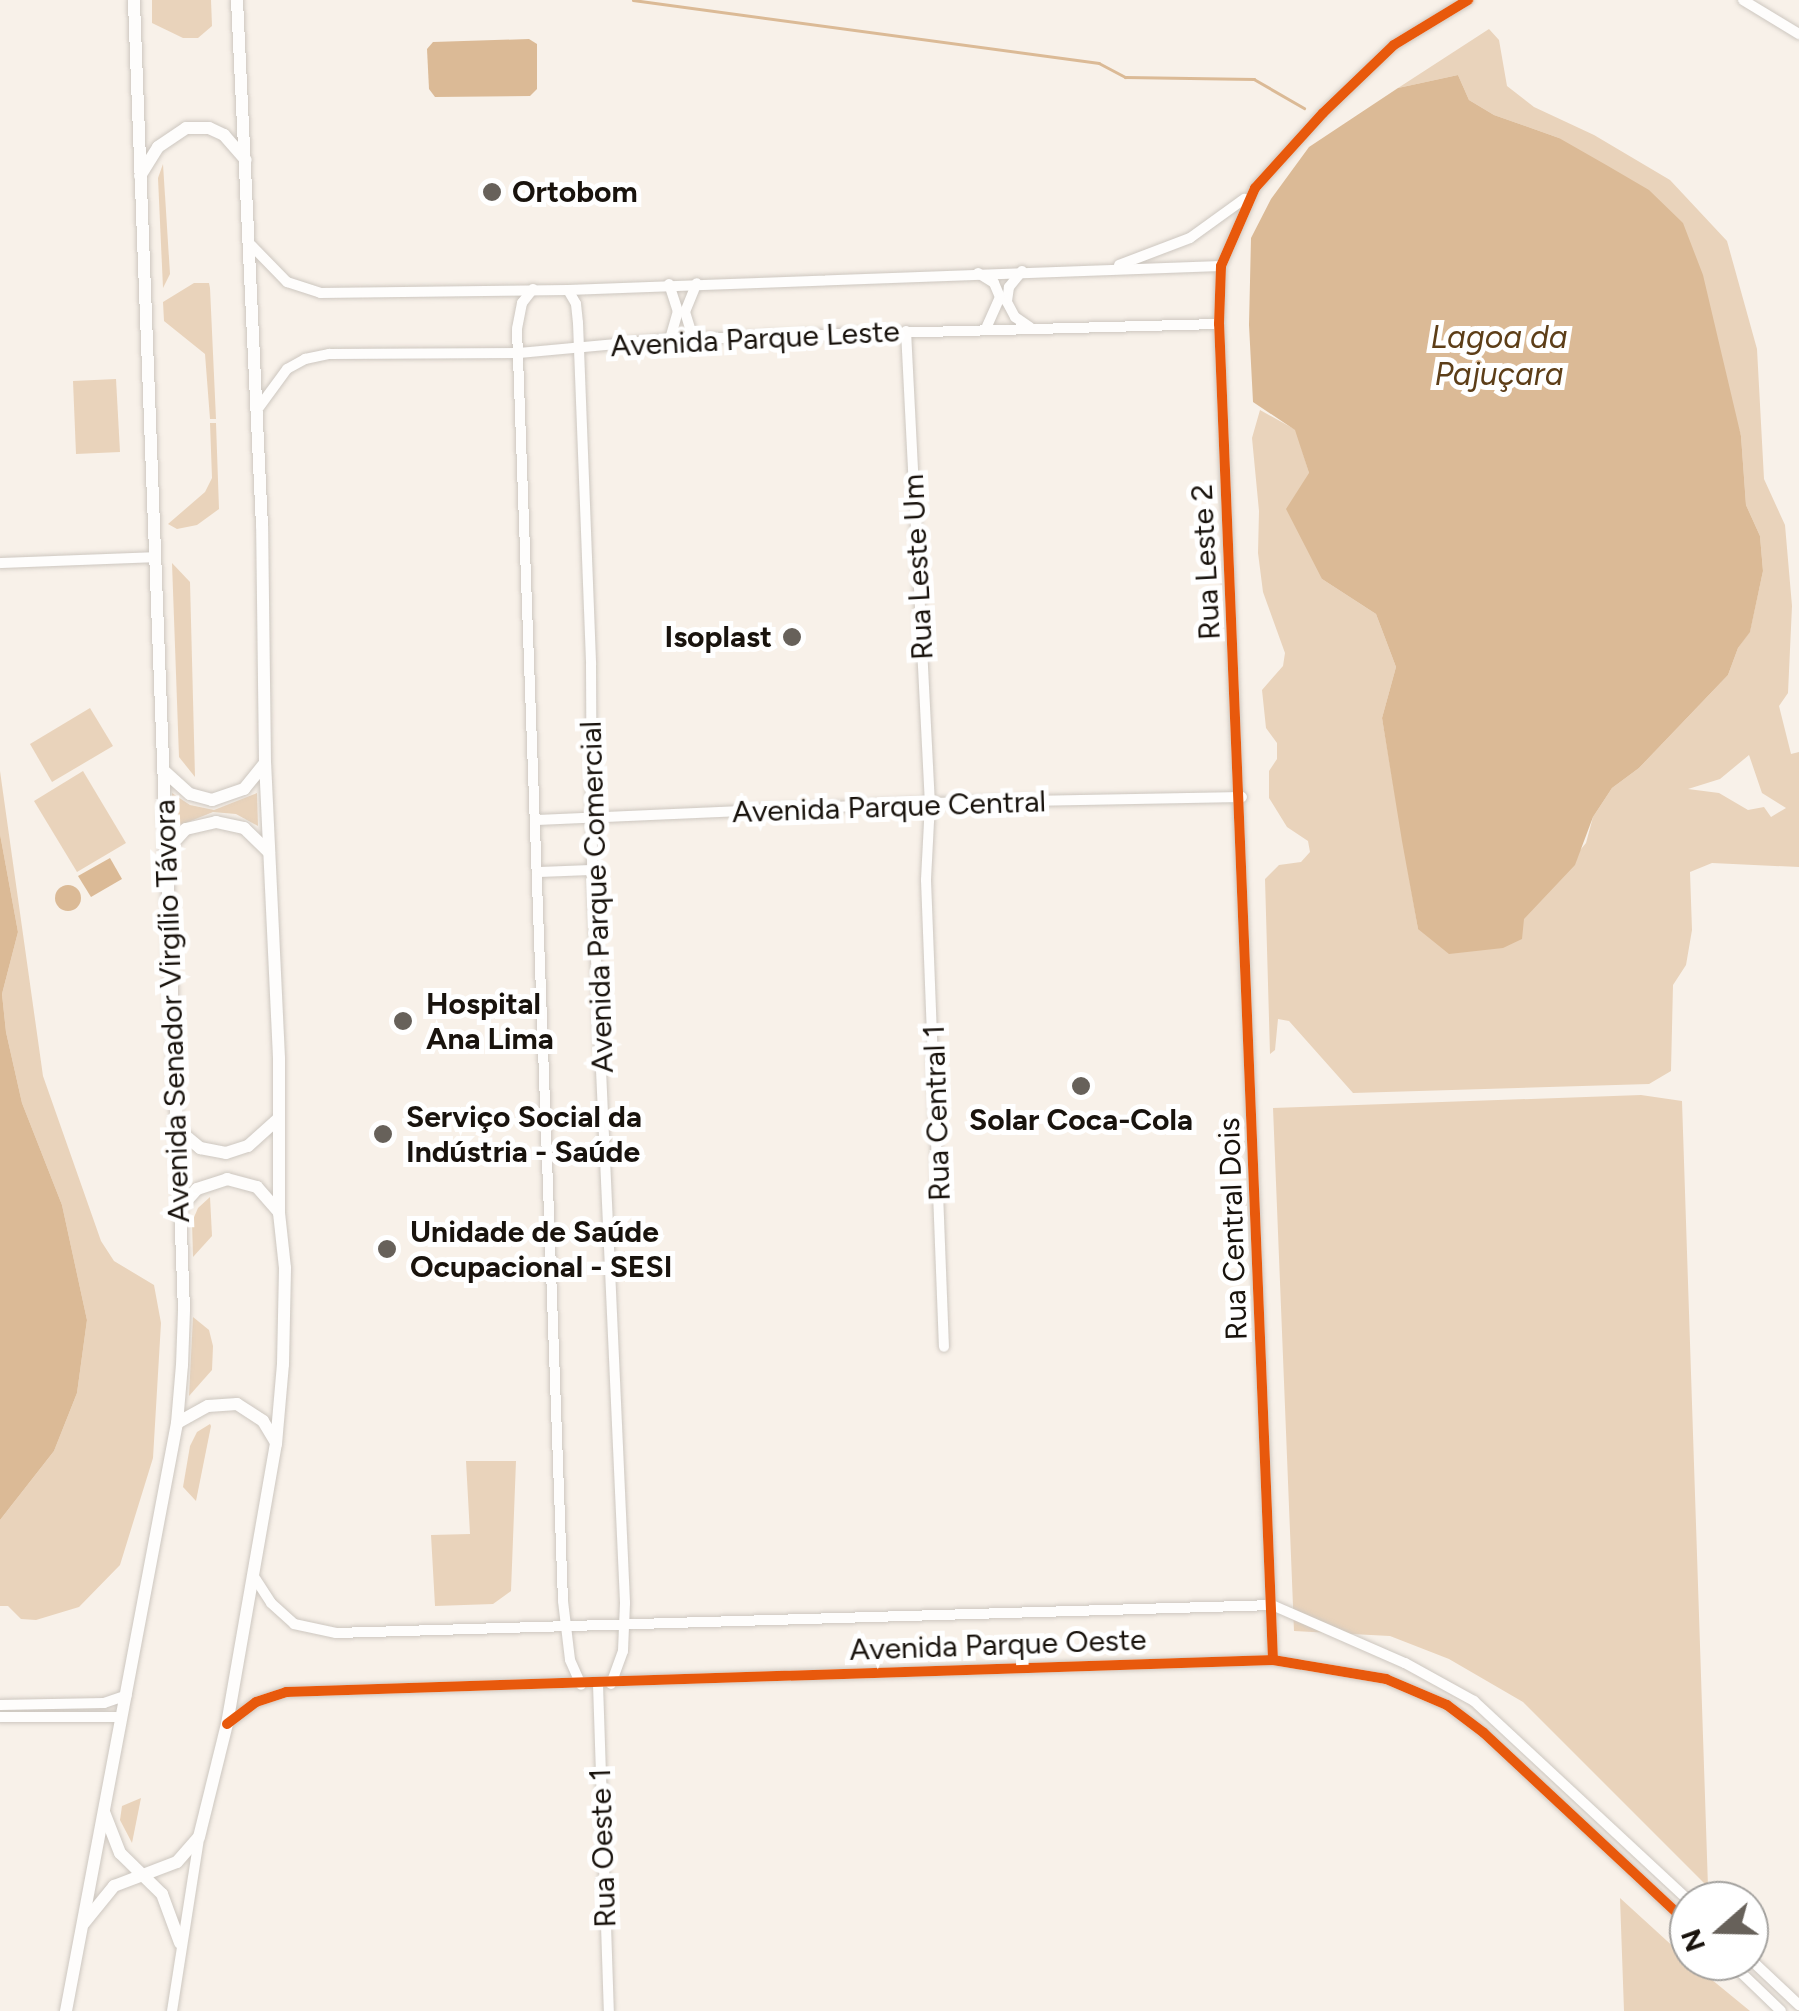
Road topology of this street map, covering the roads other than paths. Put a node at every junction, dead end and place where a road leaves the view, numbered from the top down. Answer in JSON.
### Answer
{"nodes":[{"id":1,"x":134,"y":0,"type":"edge"},
{"id":2,"x":238,"y":0,"type":"edge"},
{"id":3,"x":1468,"y":0,"type":"edge"},
{"id":4,"x":1743,"y":0,"type":"edge"},
{"id":5,"x":1799,"y":34,"type":"edge"},
{"id":6,"x":246,"y":160,"type":"junction"},
{"id":7,"x":140,"y":176,"type":"junction"},
{"id":8,"x":1256,"y":188,"type":"junction"},
{"id":9,"x":251,"y":246,"type":"junction"},
{"id":10,"x":1221,"y":266,"type":"junction"},
{"id":11,"x":1108,"y":268,"type":"junction"},
{"id":12,"x":1023,"y":270,"type":"junction"},
{"id":13,"x":975,"y":272,"type":"junction"},
{"id":14,"x":697,"y":283,"type":"junction"},
{"id":15,"x":669,"y":284,"type":"junction"},
{"id":16,"x":532,"y":289,"type":"junction"},
{"id":17,"x":568,"y":290,"type":"junction"},
{"id":18,"x":1220,"y":324,"type":"junction"},
{"id":19,"x":1030,"y":327,"type":"junction"},
{"id":20,"x":986,"y":328,"type":"junction"},
{"id":21,"x":906,"y":331,"type":"junction"},
{"id":22,"x":693,"y":338,"type":"junction"},
{"id":23,"x":670,"y":339,"type":"junction"},
{"id":24,"x":578,"y":349,"type":"junction"},
{"id":25,"x":518,"y":353,"type":"junction"},
{"id":26,"x":257,"y":410,"type":"junction"},
{"id":27,"x":154,"y":557,"type":"junction"},
{"id":28,"x":0,"y":563,"type":"edge"},
{"id":29,"x":265,"y":763,"type":"junction"},
{"id":30,"x":162,"y":770,"type":"junction"},
{"id":31,"x":1242,"y":798,"type":"junction"},
{"id":32,"x":930,"y":803,"type":"junction"},
{"id":33,"x":592,"y":818,"type":"junction"},
{"id":34,"x":537,"y":820,"type":"junction"},
{"id":35,"x":165,"y":852,"type":"junction"},
{"id":36,"x":269,"y":852,"type":"junction"},
{"id":37,"x":592,"y":870,"type":"junction"},
{"id":38,"x":538,"y":872,"type":"junction"},
{"id":39,"x":926,"y":880,"type":"joint"},
{"id":40,"x":277,"y":1120,"type":"junction"},
{"id":41,"x":175,"y":1127,"type":"junction"},
{"id":42,"x":179,"y":1209,"type":"junction"},
{"id":43,"x":279,"y":1213,"type":"junction"},
{"id":44,"x":944,"y":1347,"type":"dead end"},
{"id":45,"x":178,"y":1424,"type":"junction"},
{"id":46,"x":276,"y":1444,"type":"junction"},
{"id":47,"x":253,"y":1576,"type":"junction"},
{"id":48,"x":1272,"y":1605,"type":"junction"},
{"id":49,"x":624,"y":1624,"type":"junction"},
{"id":50,"x":565,"y":1627,"type":"junction"},
{"id":51,"x":1273,"y":1660,"type":"junction"},
{"id":52,"x":598,"y":1684,"type":"junction"},
{"id":53,"x":612,"y":1684,"type":"junction"},
{"id":54,"x":581,"y":1685,"type":"junction"},
{"id":55,"x":126,"y":1695,"type":"junction"},
{"id":56,"x":0,"y":1705,"type":"edge"},
{"id":57,"x":0,"y":1717,"type":"edge"},
{"id":58,"x":122,"y":1717,"type":"junction"},
{"id":59,"x":227,"y":1724,"type":"junction"},
{"id":60,"x":102,"y":1805,"type":"junction"},
{"id":61,"x":199,"y":1837,"type":"junction"},
{"id":62,"x":146,"y":1877,"type":"junction"},
{"id":63,"x":1669,"y":1882,"type":"edge"},
{"id":64,"x":1669,"y":1905,"type":"edge"},
{"id":65,"x":78,"y":1933,"type":"junction"},
{"id":66,"x":180,"y":1943,"type":"junction"},
{"id":67,"x":1769,"y":1977,"type":"edge"},
{"id":68,"x":1750,"y":1981,"type":"edge"},
{"id":69,"x":1799,"y":2005,"type":"edge"},
{"id":70,"x":66,"y":2011,"type":"edge"},
{"id":71,"x":172,"y":2011,"type":"edge"},
{"id":72,"x":609,"y":2011,"type":"edge"},
{"id":73,"x":1781,"y":2011,"type":"edge"}],
"edges":[{"from":1,"to":7,"type":"main road","name":"Avenida Senador Virgílio Távora"},
{"from":2,"to":6,"type":"main road"},
{"from":3,"to":8,"type":"street"},
{"from":4,"to":5,"type":"street"},
{"from":6,"to":7,"type":"main road"},
{"from":6,"to":9,"type":"main road"},
{"from":7,"to":27,"type":"main road","name":"Avenida Senador Virgílio Távora"},
{"from":8,"to":10,"type":"street"},
{"from":8,"to":11,"type":"street"},
{"from":9,"to":16,"type":"street","name":"Avenida Parque Leste"},
{"from":9,"to":26,"type":"main road"},
{"from":10,"to":11,"type":"street","name":"Avenida Parque Leste"},
{"from":10,"to":18,"type":"street"},
{"from":11,"to":12,"type":"street","name":"Avenida Parque Leste"},
{"from":12,"to":13,"type":"street","name":"Avenida Parque Leste"},
{"from":12,"to":19,"type":"street"},
{"from":13,"to":14,"type":"street","name":"Avenida Parque Leste"},
{"from":13,"to":20,"type":"street"},
{"from":14,"to":15,"type":"street","name":"Avenida Parque Leste"},
{"from":14,"to":22,"type":"street"},
{"from":15,"to":17,"type":"street","name":"Avenida Parque Leste"},
{"from":15,"to":23,"type":"street"},
{"from":16,"to":17,"type":"street","name":"Avenida Parque Leste"},
{"from":16,"to":25,"type":"street","name":"Avenida Parque Comercial"},
{"from":17,"to":24,"type":"street","name":"Avenida Parque Comercial"},
{"from":18,"to":19,"type":"street","name":"Avenida Parque Leste"},
{"from":18,"to":31,"type":"street","name":"Rua Leste 2"},
{"from":19,"to":20,"type":"street","name":"Avenida Parque Leste"},
{"from":20,"to":21,"type":"street","name":"Avenida Parque Leste"},
{"from":21,"to":22,"type":"street","name":"Avenida Parque Leste"},
{"from":21,"to":32,"type":"street","name":"Rua Leste Um"},
{"from":22,"to":23,"type":"street","name":"Avenida Parque Leste"},
{"from":23,"to":24,"type":"street","name":"Avenida Parque Leste"},
{"from":24,"to":25,"type":"street","name":"Avenida Parque Leste"},
{"from":24,"to":33,"type":"street","name":"Avenida Parque Comercial"},
{"from":25,"to":26,"type":"street","name":"Avenida Parque Leste"},
{"from":25,"to":34,"type":"street","name":"Avenida Parque Comercial"},
{"from":26,"to":29,"type":"main road"},
{"from":27,"to":28,"type":"street"},
{"from":27,"to":30,"type":"main road","name":"Avenida Senador Virgílio Távora"},
{"from":29,"to":30,"type":"main road"},
{"from":29,"to":36,"type":"main road"},
{"from":30,"to":35,"type":"main road","name":"Avenida Senador Virgílio Távora"},
{"from":31,"to":32,"type":"street","name":"Avenida Parque Central"},
{"from":31,"to":48,"type":"street","name":"Rua Central Dois"},
{"from":32,"to":33,"type":"street","name":"Avenida Parque Central"},
{"from":32,"to":39,"type":"street","name":"Rua Leste Um"},
{"from":33,"to":34,"type":"street","name":"Avenida Parque Central"},
{"from":33,"to":37,"type":"street","name":"Avenida Parque Comercial"},
{"from":34,"to":38,"type":"street","name":"Avenida Parque Comercial"},
{"from":35,"to":36,"type":"main road"},
{"from":35,"to":41,"type":"main road","name":"Avenida Senador Virgílio Távora"},
{"from":36,"to":40,"type":"main road"},
{"from":37,"to":38,"type":"street"},
{"from":37,"to":49,"type":"street","name":"Avenida Parque Comercial"},
{"from":38,"to":50,"type":"street","name":"Avenida Parque Comercial"},
{"from":39,"to":44,"type":"street","name":"Rua Central 1"},
{"from":40,"to":41,"type":"main road"},
{"from":40,"to":43,"type":"main road"},
{"from":41,"to":42,"type":"main road","name":"Avenida Senador Virgílio Távora"},
{"from":42,"to":43,"type":"main road"},
{"from":42,"to":45,"type":"main road","name":"Avenida Senador Virgílio Távora"},
{"from":43,"to":46,"type":"main road"},
{"from":45,"to":46,"type":"main road"},
{"from":45,"to":55,"type":"main road","name":"Avenida Senador Virgílio Távora"},
{"from":46,"to":47,"type":"main road"},
{"from":47,"to":50,"type":"street","name":"Avenida Parque Oeste"},
{"from":47,"to":59,"type":"main road"},
{"from":48,"to":49,"type":"street","name":"Avenida Parque Oeste"},
{"from":48,"to":51,"type":"street","name":"Rua Central Dois"},
{"from":48,"to":63,"type":"street","name":"Avenida Parque Oeste"},
{"from":49,"to":50,"type":"street","name":"Avenida Parque Oeste"},
{"from":49,"to":53,"type":"street","name":"Avenida Parque Comercial"},
{"from":50,"to":54,"type":"street","name":"Avenida Parque Comercial"},
{"from":51,"to":53,"type":"street","name":"Avenida Parque Oeste"},
{"from":51,"to":64,"type":"street","name":"Avenida Parque Oeste"},
{"from":52,"to":53,"type":"street","name":"Avenida Parque Oeste"},
{"from":52,"to":54,"type":"street","name":"Avenida Parque Oeste"},
{"from":52,"to":72,"type":"street","name":"Rua Oeste 1"},
{"from":54,"to":59,"type":"street","name":"Avenida Parque Oeste"},
{"from":55,"to":56,"type":"street"},
{"from":55,"to":58,"type":"main road","name":"Avenida Senador Virgílio Távora"},
{"from":57,"to":58,"type":"street"},
{"from":58,"to":60,"type":"main road","name":"Avenida Senador Virgílio Távora"},
{"from":59,"to":61,"type":"main road"},
{"from":60,"to":62,"type":"main road"},
{"from":60,"to":65,"type":"main road","name":"Avenida Senador Virgílio Távora"},
{"from":61,"to":62,"type":"main road"},
{"from":61,"to":66,"type":"street"},
{"from":62,"to":65,"type":"main road"},
{"from":62,"to":66,"type":"main road"},
{"from":65,"to":70,"type":"main road","name":"Avenida Senador Virgílio Távora"},
{"from":66,"to":71,"type":"street"},
{"from":67,"to":69,"type":"street"},
{"from":68,"to":73,"type":"street"}]}
